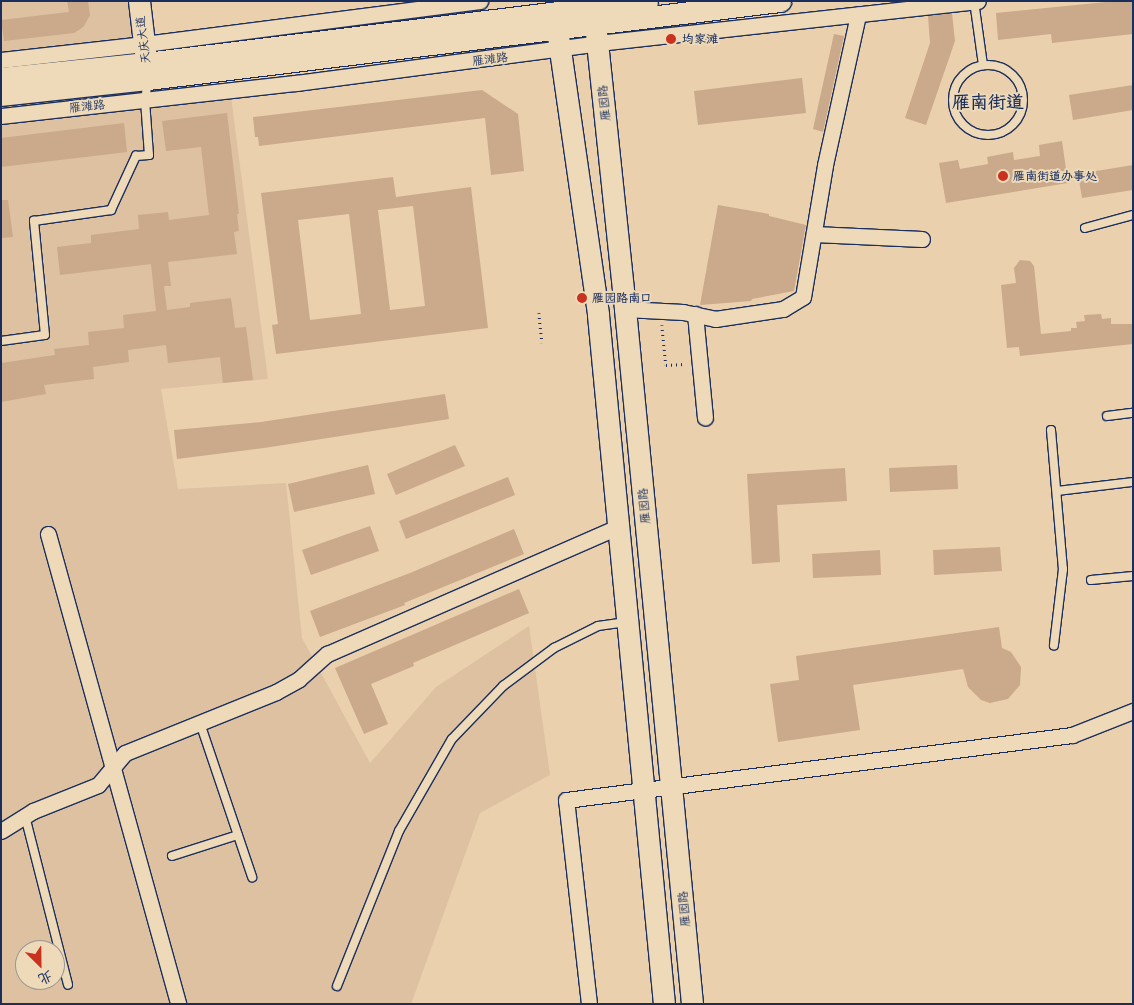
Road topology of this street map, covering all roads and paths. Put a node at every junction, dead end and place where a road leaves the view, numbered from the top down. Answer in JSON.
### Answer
{"nodes":[{"id":1,"x":139,"y":1,"type":"edge"},
{"id":2,"x":480,"y":1,"type":"edge"},
{"id":3,"x":647,"y":1,"type":"edge"},
{"id":4,"x":780,"y":1,"type":"edge"},
{"id":5,"x":978,"y":1,"type":"edge"},
{"id":6,"x":974,"y":2,"type":"edge"},
{"id":7,"x":858,"y":15,"type":"junction"},
{"id":8,"x":594,"y":19,"type":"edge"},
{"id":9,"x":558,"y":30,"type":"junction"},
{"id":10,"x":1,"y":60,"type":"edge"},
{"id":11,"x":983,"y":65,"type":"junction"},
{"id":12,"x":146,"y":72,"type":"junction"},
{"id":13,"x":1,"y":78,"type":"edge"},
{"id":14,"x":1,"y":95,"type":"edge"},
{"id":15,"x":1,"y":116,"type":"edge"},
{"id":16,"x":1133,"y":214,"type":"edge"},
{"id":17,"x":1085,"y":228,"type":"dead end"},
{"id":18,"x":814,"y":234,"type":"junction"},
{"id":19,"x":922,"y":239,"type":"dead end"},
{"id":20,"x":625,"y":309,"type":"junction"},
{"id":21,"x":539,"y":314,"type":"dead end"},
{"id":22,"x":695,"y":314,"type":"junction"},
{"id":23,"x":661,"y":319,"type":"dead end"},
{"id":24,"x":1,"y":341,"type":"edge"},
{"id":25,"x":542,"y":343,"type":"dead end"},
{"id":26,"x":700,"y":362,"type":"junction"},
{"id":27,"x":1133,"y":413,"type":"edge"},
{"id":28,"x":1107,"y":416,"type":"dead end"},
{"id":29,"x":705,"y":418,"type":"dead end"},
{"id":30,"x":1052,"y":430,"type":"dead end"},
{"id":31,"x":1133,"y":482,"type":"edge"},
{"id":32,"x":1057,"y":491,"type":"junction"},
{"id":33,"x":618,"y":527,"type":"junction"},
{"id":34,"x":48,"y":534,"type":"dead end"},
{"id":35,"x":1133,"y":576,"type":"edge"},
{"id":36,"x":1091,"y":580,"type":"dead end"},
{"id":37,"x":627,"y":622,"type":"junction"},
{"id":38,"x":1054,"y":645,"type":"dead end"},
{"id":39,"x":1133,"y":711,"type":"edge"},
{"id":40,"x":200,"y":723,"type":"junction"},
{"id":41,"x":112,"y":769,"type":"junction"},
{"id":42,"x":673,"y":785,"type":"junction"},
{"id":43,"x":645,"y":789,"type":"junction"},
{"id":44,"x":25,"y":816,"type":"junction"},
{"id":45,"x":1,"y":831,"type":"edge"},
{"id":46,"x":238,"y":835,"type":"junction"},
{"id":47,"x":172,"y":856,"type":"dead end"},
{"id":48,"x":252,"y":876,"type":"dead end"},
{"id":49,"x":68,"y":985,"type":"dead end"},
{"id":50,"x":337,"y":986,"type":"dead end"},
{"id":51,"x":178,"y":1004,"type":"edge"},
{"id":52,"x":589,"y":1004,"type":"edge"},
{"id":53,"x":664,"y":1004,"type":"edge"},
{"id":54,"x":692,"y":1004,"type":"edge"}],
"edges":[{"from":1,"to":12,"type":"main road","name":"天庆大道"},
{"from":2,"to":12,"type":"street","name":"雁滩路"},
{"from":3,"to":8,"type":"main road","name":"雁滩路"},
{"from":4,"to":8,"type":"main road","name":"雁滩路"},
{"from":5,"to":6,"type":"street","name":"雁滩路"},
{"from":6,"to":7,"type":"street","name":"雁滩路"},
{"from":6,"to":11,"type":"lane"},
{"from":7,"to":8,"type":"street","name":"雁滩路"},
{"from":7,"to":18,"type":"street"},
{"from":8,"to":9,"type":"main road","name":"雁滩路"},
{"from":8,"to":9,"type":"street","name":"雁滩路"},
{"from":8,"to":20,"type":"main road","name":"雁园路"},
{"from":9,"to":12,"type":"main road","name":"雁滩路"},
{"from":9,"to":33,"type":"main road"},
{"from":10,"to":12,"type":"street","name":"雁滩路"},
{"from":11,"to":11,"type":"lane"},
{"from":12,"to":13,"type":"main road","name":"雁滩路"},
{"from":12,"to":14,"type":"main road","name":"雁滩路"},
{"from":12,"to":15,"type":"street","name":"雁滩路"},
{"from":12,"to":24,"type":"lane"},
{"from":16,"to":17,"type":"lane"},
{"from":18,"to":19,"type":"street"},
{"from":18,"to":22,"type":"street"},
{"from":20,"to":22,"type":"street"},
{"from":20,"to":42,"type":"main road","name":"雁园路"},
{"from":21,"to":25,"type":"path"},
{"from":22,"to":26,"type":"street"},
{"from":23,"to":26,"type":"path"},
{"from":26,"to":29,"type":"street"},
{"from":27,"to":28,"type":"lane"},
{"from":30,"to":32,"type":"lane"},
{"from":31,"to":32,"type":"lane"},
{"from":32,"to":38,"type":"lane"},
{"from":33,"to":37,"type":"main road"},
{"from":33,"to":40,"type":"street"},
{"from":34,"to":41,"type":"street"},
{"from":35,"to":36,"type":"lane"},
{"from":37,"to":43,"type":"main road"},
{"from":37,"to":50,"type":"lane"},
{"from":39,"to":42,"type":"street"},
{"from":40,"to":41,"type":"street"},
{"from":40,"to":46,"type":"lane"},
{"from":41,"to":44,"type":"street"},
{"from":41,"to":51,"type":"street"},
{"from":42,"to":43,"type":"street"},
{"from":42,"to":54,"type":"main road","name":"雁园路"},
{"from":43,"to":52,"type":"street"},
{"from":43,"to":53,"type":"main road"},
{"from":44,"to":45,"type":"street"},
{"from":44,"to":49,"type":"lane"},
{"from":46,"to":47,"type":"lane"},
{"from":46,"to":48,"type":"lane"}]}
